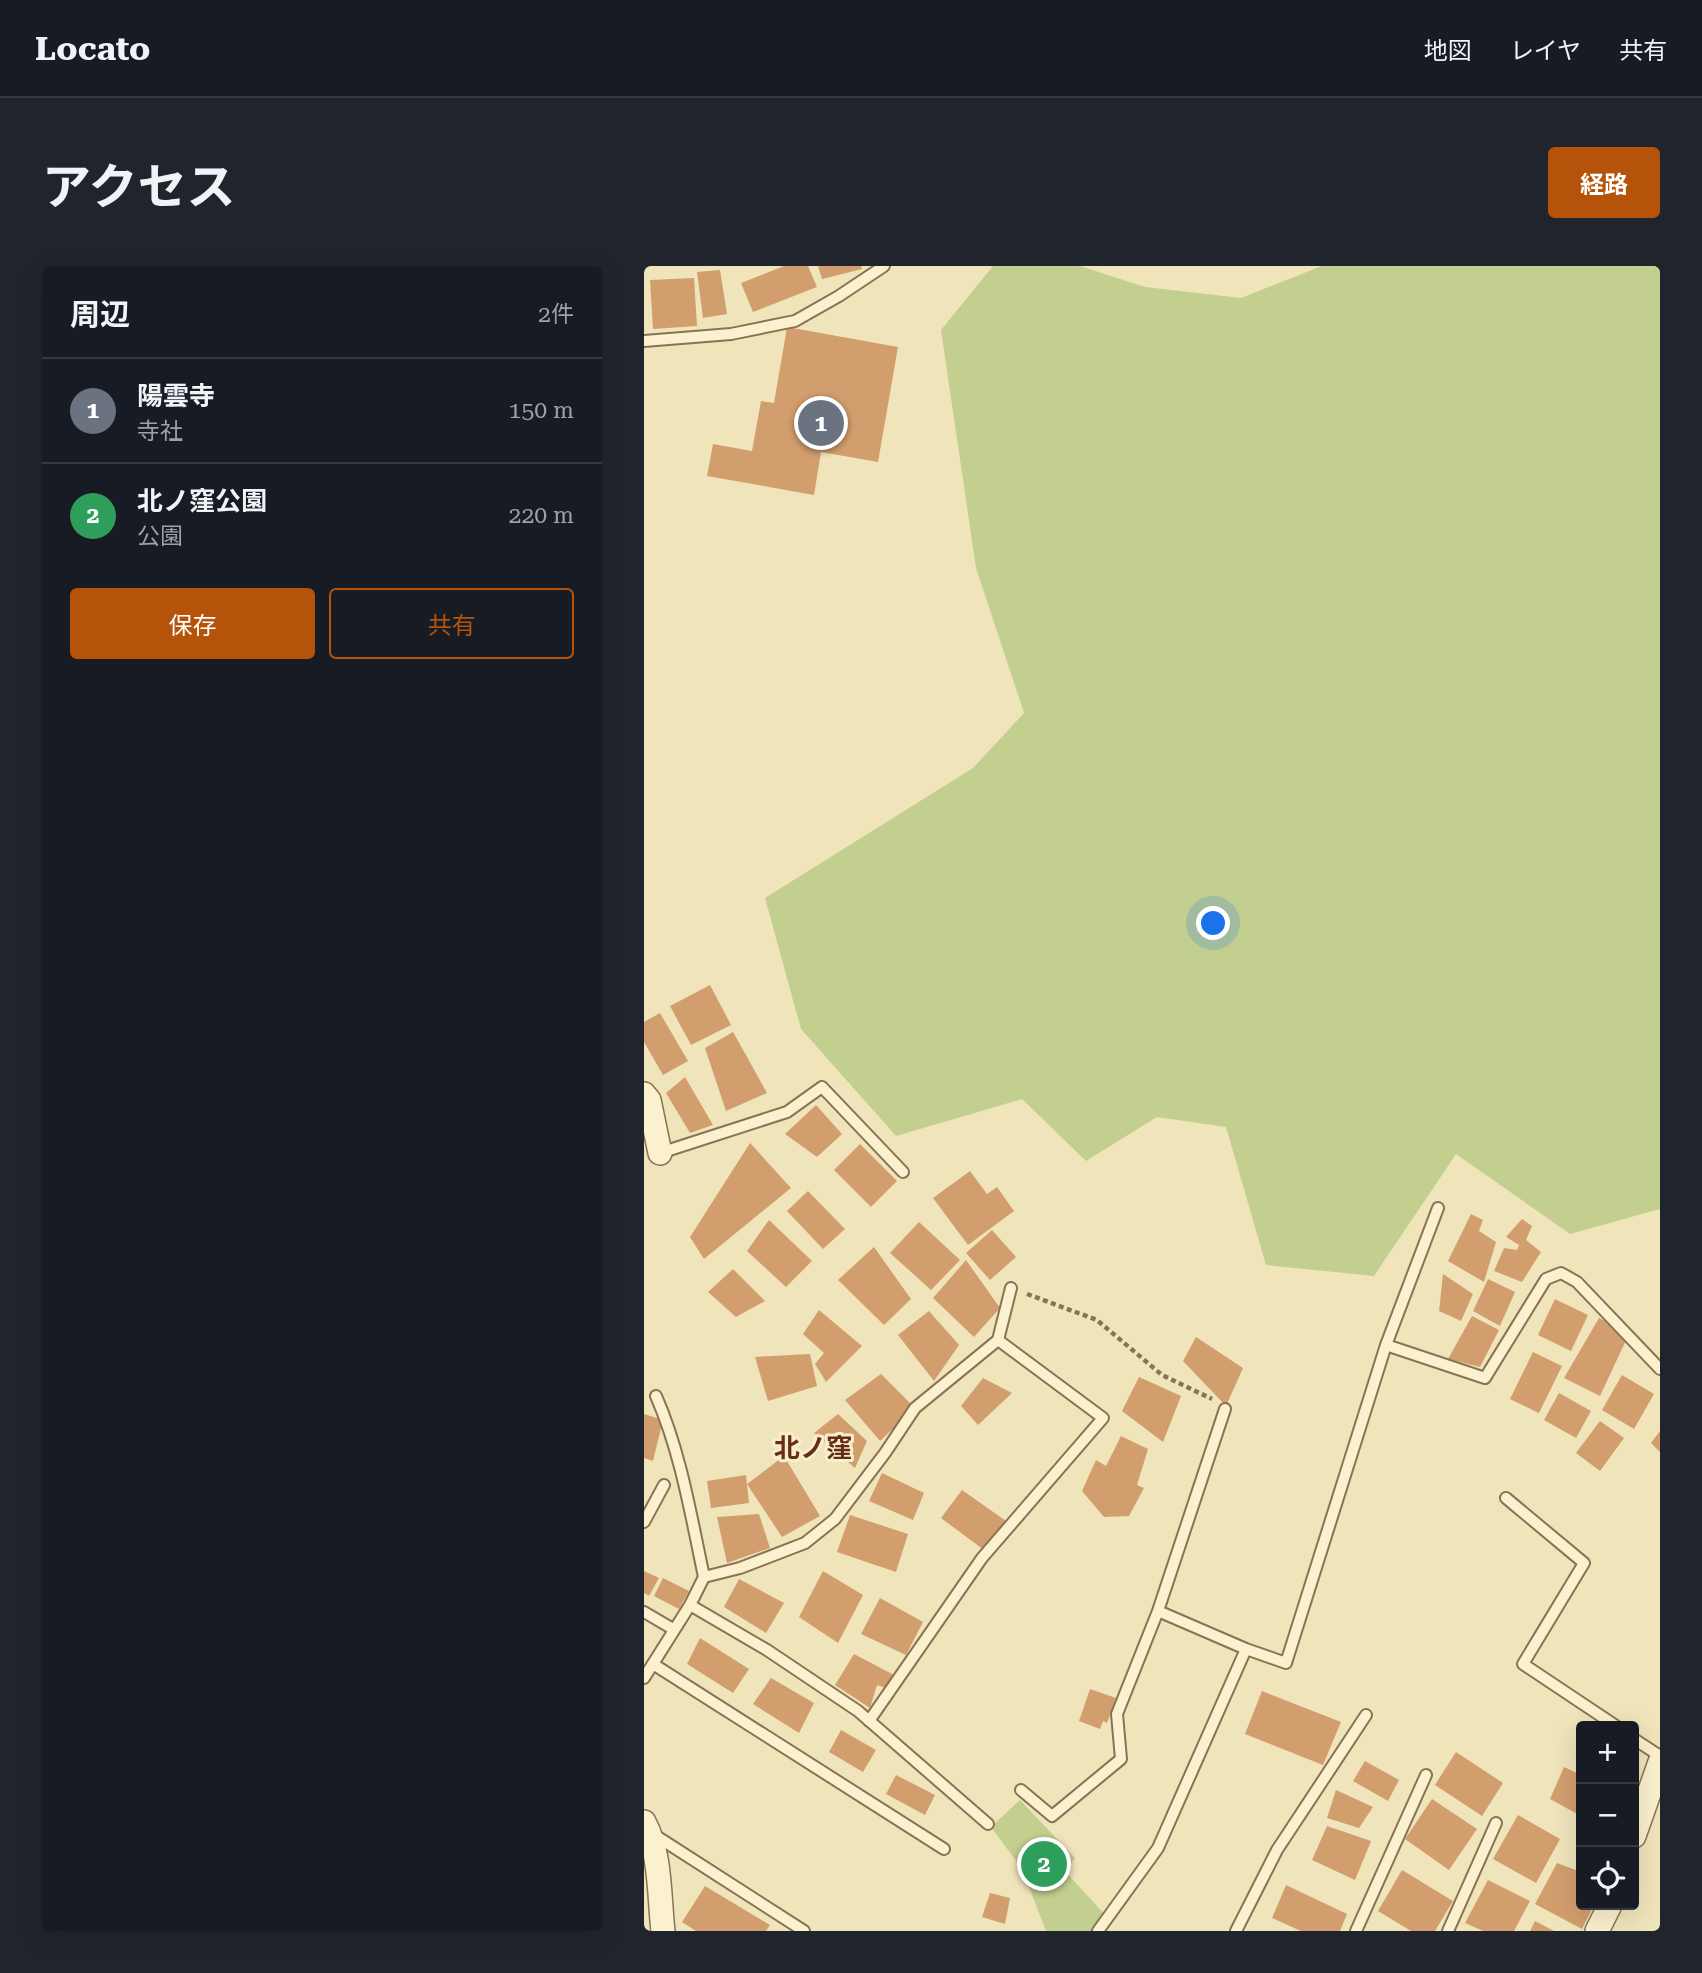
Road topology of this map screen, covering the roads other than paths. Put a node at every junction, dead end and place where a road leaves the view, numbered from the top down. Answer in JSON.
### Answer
{"nodes":[{"id":1,"x":884,"y":266,"type":"edge"},
{"id":2,"x":644,"y":341,"type":"edge"},
{"id":3,"x":644,"y":1094,"type":"edge"},
{"id":4,"x":660,"y":1153,"type":"joint"},
{"id":5,"x":903,"y":1172,"type":"dead end"},
{"id":6,"x":1438,"y":1208,"type":"dead end"},
{"id":7,"x":1010,"y":1287,"type":"road end"},
{"id":8,"x":998,"y":1340,"type":"junction"},
{"id":9,"x":1386,"y":1345,"type":"junction"},
{"id":10,"x":1660,"y":1369,"type":"edge"},
{"id":11,"x":656,"y":1396,"type":"dead end"},
{"id":12,"x":1225,"y":1409,"type":"road end"},
{"id":13,"x":664,"y":1485,"type":"dead end"},
{"id":14,"x":1506,"y":1498,"type":"dead end"},
{"id":15,"x":644,"y":1522,"type":"edge"},
{"id":16,"x":704,"y":1577,"type":"junction"},
{"id":17,"x":690,"y":1605,"type":"junction"},
{"id":18,"x":1158,"y":1611,"type":"junction"},
{"id":19,"x":644,"y":1612,"type":"edge"},
{"id":20,"x":673,"y":1629,"type":"junction"},
{"id":21,"x":1246,"y":1649,"type":"junction"},
{"id":22,"x":653,"y":1664,"type":"junction"},
{"id":23,"x":644,"y":1678,"type":"edge"},
{"id":24,"x":1366,"y":1715,"type":"dead end"},
{"id":25,"x":869,"y":1721,"type":"junction"},
{"id":26,"x":1609,"y":1721,"type":"edge"},
{"id":27,"x":1639,"y":1742,"type":"edge"},
{"id":28,"x":1660,"y":1759,"type":"edge"},
{"id":29,"x":1426,"y":1775,"type":"dead end"},
{"id":30,"x":1021,"y":1790,"type":"dead end"},
{"id":31,"x":1639,"y":1821,"type":"edge"},
{"id":32,"x":1496,"y":1822,"type":"dead end"},
{"id":33,"x":988,"y":1824,"type":"dead end"},
{"id":34,"x":647,"y":1827,"type":"edge"},
{"id":35,"x":944,"y":1849,"type":"dead end"},
{"id":36,"x":1608,"y":1910,"type":"edge"},
{"id":37,"x":663,"y":1931,"type":"edge"},
{"id":38,"x":804,"y":1931,"type":"edge"},
{"id":39,"x":1098,"y":1931,"type":"edge"},
{"id":40,"x":1236,"y":1931,"type":"edge"},
{"id":41,"x":1356,"y":1931,"type":"edge"},
{"id":42,"x":1448,"y":1931,"type":"edge"},
{"id":43,"x":1597,"y":1931,"type":"edge"}],
"edges":[{"from":1,"to":2,"type":"lane"},
{"from":3,"to":4,"type":"street"},
{"from":4,"to":5,"type":"lane"},
{"from":6,"to":9,"type":"lane"},
{"from":7,"to":8,"type":"lane"},
{"from":8,"to":16,"type":"lane"},
{"from":8,"to":25,"type":"lane"},
{"from":9,"to":10,"type":"lane"},
{"from":9,"to":21,"type":"lane"},
{"from":11,"to":16,"type":"lane"},
{"from":12,"to":18,"type":"lane"},
{"from":13,"to":15,"type":"lane"},
{"from":14,"to":26,"type":"lane"},
{"from":16,"to":17,"type":"lane"},
{"from":17,"to":20,"type":"lane"},
{"from":17,"to":25,"type":"lane"},
{"from":18,"to":21,"type":"lane"},
{"from":18,"to":30,"type":"lane"},
{"from":19,"to":20,"type":"lane"},
{"from":20,"to":22,"type":"lane"},
{"from":21,"to":39,"type":"lane"},
{"from":22,"to":23,"type":"lane"},
{"from":22,"to":35,"type":"lane"},
{"from":24,"to":40,"type":"lane"},
{"from":25,"to":33,"type":"lane"},
{"from":27,"to":28,"type":"lane"},
{"from":28,"to":31,"type":"street"},
{"from":29,"to":41,"type":"lane"},
{"from":32,"to":42,"type":"lane"},
{"from":34,"to":37,"type":"street"},
{"from":34,"to":38,"type":"lane"},
{"from":36,"to":43,"type":"street"}]}
